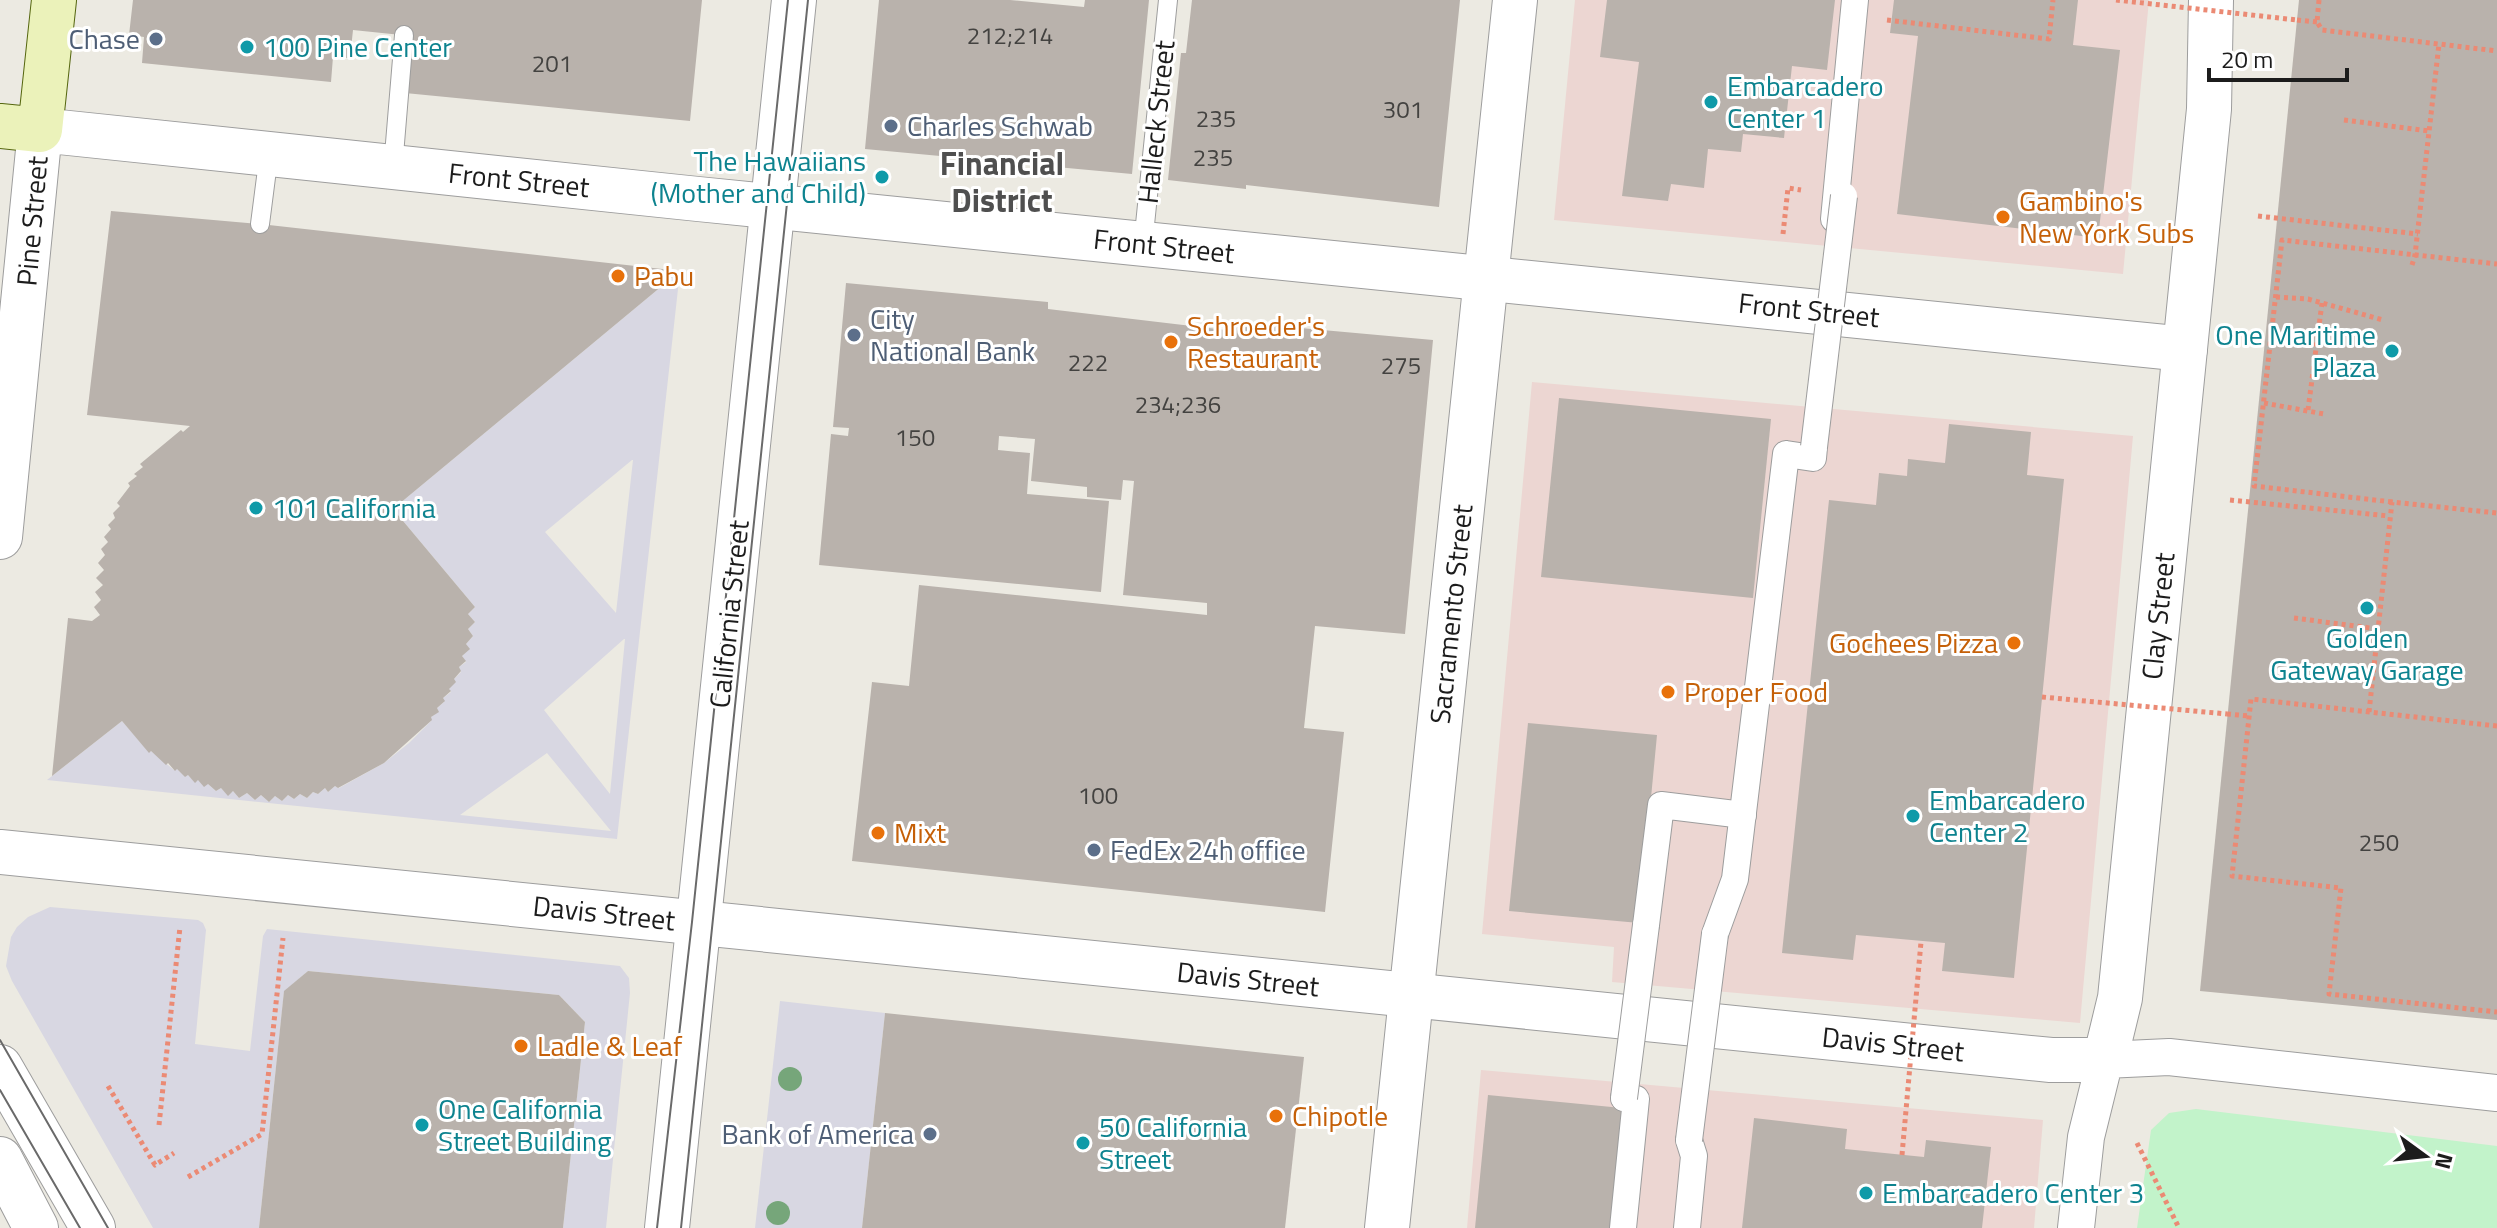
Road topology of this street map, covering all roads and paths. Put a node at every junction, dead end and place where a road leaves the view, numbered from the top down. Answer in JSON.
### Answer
{"nodes":[{"id":1,"x":54,"y":0,"type":"edge"},
{"id":2,"x":794,"y":0,"type":"edge"},
{"id":3,"x":1168,"y":0,"type":"edge"},
{"id":4,"x":1515,"y":0,"type":"edge"},
{"id":5,"x":2053,"y":0,"type":"edge"},
{"id":6,"x":2116,"y":0,"type":"edge"},
{"id":7,"x":2211,"y":0,"type":"edge"},
{"id":8,"x":2319,"y":0,"type":"edge"},
{"id":9,"x":1859,"y":5,"type":"edge"},
{"id":10,"x":2317,"y":22,"type":"junction"},
{"id":11,"x":404,"y":35,"type":"dead end"},
{"id":12,"x":2439,"y":44,"type":"junction"},
{"id":13,"x":2497,"y":51,"type":"edge"},
{"id":14,"x":2344,"y":120,"type":"dead end"},
{"id":15,"x":20,"y":128,"type":"edge"},
{"id":16,"x":2429,"y":131,"type":"junction"},
{"id":17,"x":269,"y":154,"type":"junction"},
{"id":18,"x":393,"y":167,"type":"junction"},
{"id":19,"x":1812,"y":192,"type":"dead end"},
{"id":20,"x":772,"y":207,"type":"junction"},
{"id":21,"x":2258,"y":216,"type":"dead end"},
{"id":22,"x":260,"y":224,"type":"dead end"},
{"id":23,"x":1783,"y":234,"type":"dead end"},
{"id":24,"x":2418,"y":234,"type":"junction"},
{"id":25,"x":1832,"y":238,"type":"dead end"},
{"id":26,"x":1143,"y":244,"type":"junction"},
{"id":27,"x":2415,"y":255,"type":"junction"},
{"id":28,"x":2497,"y":264,"type":"edge"},
{"id":29,"x":2412,"y":265,"type":"dead end"},
{"id":30,"x":1486,"y":278,"type":"junction"},
{"id":31,"x":2276,"y":297,"type":"junction"},
{"id":32,"x":2322,"y":303,"type":"junction"},
{"id":33,"x":2383,"y":320,"type":"dead end"},
{"id":34,"x":2185,"y":349,"type":"junction"},
{"id":35,"x":2264,"y":403,"type":"junction"},
{"id":36,"x":2308,"y":410,"type":"junction"},
{"id":37,"x":2324,"y":414,"type":"dead end"},
{"id":38,"x":2386,"y":492,"type":"dead end"},
{"id":39,"x":2230,"y":500,"type":"dead end"},
{"id":40,"x":2392,"y":502,"type":"junction"},
{"id":41,"x":2497,"y":513,"type":"edge"},
{"id":42,"x":2389,"y":516,"type":"junction"},
{"id":43,"x":0,"y":537,"type":"edge"},
{"id":44,"x":2294,"y":618,"type":"dead end"},
{"id":45,"x":2378,"y":629,"type":"junction"},
{"id":46,"x":2042,"y":697,"type":"dead end"},
{"id":47,"x":2369,"y":712,"type":"junction"},
{"id":48,"x":2249,"y":716,"type":"junction"},
{"id":49,"x":2497,"y":726,"type":"edge"},
{"id":50,"x":1743,"y":815,"type":"junction"},
{"id":51,"x":0,"y":852,"type":"edge"},
{"id":52,"x":697,"y":923,"type":"junction"},
{"id":53,"x":180,"y":927,"type":"dead end"},
{"id":54,"x":283,"y":938,"type":"dead end"},
{"id":55,"x":1921,"y":942,"type":"dead end"},
{"id":56,"x":1411,"y":996,"type":"junction"},
{"id":57,"x":2497,"y":1012,"type":"edge"},
{"id":58,"x":2105,"y":1060,"type":"junction"},
{"id":59,"x":0,"y":1067,"type":"edge"},
{"id":60,"x":108,"y":1086,"type":"dead end"},
{"id":61,"x":2497,"y":1093,"type":"edge"},
{"id":62,"x":159,"y":1125,"type":"dead end"},
{"id":63,"x":2137,"y":1143,"type":"dead end"},
{"id":64,"x":174,"y":1153,"type":"dead end"},
{"id":65,"x":1902,"y":1155,"type":"dead end"},
{"id":66,"x":0,"y":1159,"type":"edge"},
{"id":67,"x":188,"y":1177,"type":"dead end"},
{"id":68,"x":36,"y":1228,"type":"edge"},
{"id":69,"x":93,"y":1228,"type":"edge"},
{"id":70,"x":667,"y":1228,"type":"edge"},
{"id":71,"x":1387,"y":1228,"type":"edge"},
{"id":72,"x":1623,"y":1228,"type":"edge"},
{"id":73,"x":1687,"y":1228,"type":"edge"},
{"id":74,"x":2076,"y":1228,"type":"edge"},
{"id":75,"x":2179,"y":1228,"type":"edge"}],
"edges":[{"from":1,"to":15,"type":"main road","name":"Pine Street"},
{"from":2,"to":20,"type":"street","name":"California Street"},
{"from":3,"to":26,"type":"lane","name":"Halleck Street"},
{"from":4,"to":30,"type":"street","name":"Sacramento Street"},
{"from":5,"to":9,"type":"path"},
{"from":6,"to":10,"type":"path","bridge":true},
{"from":7,"to":34,"type":"street","name":"Clay Street"},
{"from":8,"to":10,"type":"path"},
{"from":9,"to":25,"type":"street"},
{"from":9,"to":50,"type":"street","bridge":true},
{"from":10,"to":12,"type":"path"},
{"from":11,"to":18,"type":"lane"},
{"from":12,"to":13,"type":"path"},
{"from":12,"to":16,"type":"path"},
{"from":14,"to":16,"type":"path"},
{"from":15,"to":17,"type":"street","name":"Front Street"},
{"from":15,"to":43,"type":"street","name":"Pine Street"},
{"from":16,"to":24,"type":"path"},
{"from":17,"to":18,"type":"street","name":"Front Street"},
{"from":17,"to":22,"type":"lane"},
{"from":18,"to":20,"type":"street","name":"Front Street"},
{"from":19,"to":23,"type":"path"},
{"from":20,"to":26,"type":"street","name":"Front Street"},
{"from":20,"to":52,"type":"street","name":"California Street"},
{"from":21,"to":24,"type":"path"},
{"from":24,"to":27,"type":"path"},
{"from":26,"to":30,"type":"street","name":"Front Street"},
{"from":27,"to":28,"type":"path"},
{"from":27,"to":29,"type":"path"},
{"from":27,"to":31,"type":"path"},
{"from":30,"to":34,"type":"street","name":"Front Street"},
{"from":30,"to":56,"type":"street","name":"Sacramento Street"},
{"from":31,"to":32,"type":"path"},
{"from":31,"to":35,"type":"path"},
{"from":32,"to":33,"type":"path"},
{"from":32,"to":36,"type":"path"},
{"from":34,"to":58,"type":"street","name":"Clay Street"},
{"from":35,"to":36,"type":"path"},
{"from":35,"to":40,"type":"path"},
{"from":36,"to":37,"type":"path"},
{"from":38,"to":40,"type":"path"},
{"from":39,"to":42,"type":"path"},
{"from":40,"to":41,"type":"path"},
{"from":40,"to":42,"type":"path"},
{"from":42,"to":45,"type":"path"},
{"from":44,"to":45,"type":"path"},
{"from":45,"to":47,"type":"path"},
{"from":46,"to":48,"type":"path","bridge":true},
{"from":47,"to":48,"type":"path"},
{"from":47,"to":49,"type":"path"},
{"from":48,"to":57,"type":"path"},
{"from":50,"to":72,"type":"street","bridge":true},
{"from":50,"to":73,"type":"street","bridge":true},
{"from":51,"to":52,"type":"street","name":"Davis Street"},
{"from":52,"to":56,"type":"street","name":"Davis Street"},
{"from":52,"to":70,"type":"street","name":"California Street"},
{"from":53,"to":62,"type":"path"},
{"from":54,"to":67,"type":"path"},
{"from":55,"to":65,"type":"path","bridge":true},
{"from":56,"to":58,"type":"street","name":"Davis Street"},
{"from":56,"to":71,"type":"street","name":"Sacramento Street"},
{"from":58,"to":61,"type":"street","name":"Davis Street"},
{"from":58,"to":74,"type":"street","name":"Clay Street"},
{"from":59,"to":69,"type":"street"},
{"from":60,"to":64,"type":"path"},
{"from":63,"to":75,"type":"path"},
{"from":66,"to":68,"type":"street"}]}
